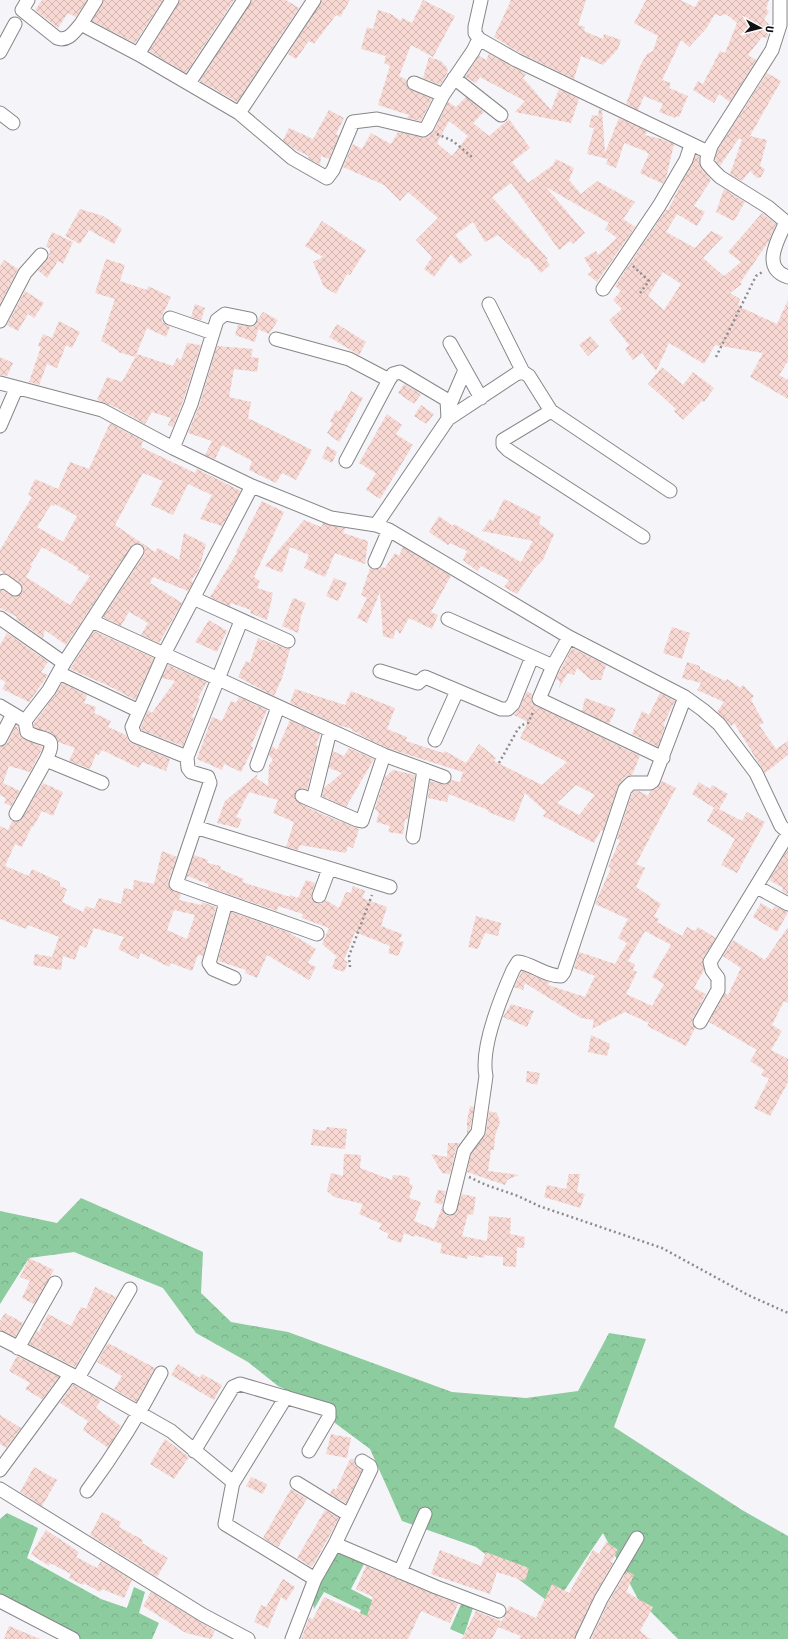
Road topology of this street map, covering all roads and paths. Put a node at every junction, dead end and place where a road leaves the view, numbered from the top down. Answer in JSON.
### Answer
{"nodes":[{"id":1,"x":28,"y":0,"type":"edge"},
{"id":2,"x":96,"y":0,"type":"edge"},
{"id":3,"x":172,"y":0,"type":"edge"},
{"id":4,"x":244,"y":0,"type":"edge"},
{"id":5,"x":314,"y":0,"type":"edge"},
{"id":6,"x":481,"y":0,"type":"edge"},
{"id":7,"x":780,"y":0,"type":"edge"},
{"id":8,"x":15,"y":24,"type":"dead end"},
{"id":9,"x":81,"y":24,"type":"junction"},
{"id":10,"x":784,"y":28,"type":"edge"},
{"id":11,"x":479,"y":39,"type":"junction"},
{"id":12,"x":0,"y":52,"type":"edge"},
{"id":13,"x":138,"y":54,"type":"junction"},
{"id":14,"x":454,"y":78,"type":"junction"},
{"id":15,"x":189,"y":83,"type":"junction"},
{"id":16,"x":414,"y":83,"type":"dead end"},
{"id":17,"x":443,"y":95,"type":"junction"},
{"id":18,"x":0,"y":113,"type":"edge"},
{"id":19,"x":239,"y":113,"type":"junction"},
{"id":20,"x":500,"y":115,"type":"dead end"},
{"id":21,"x":13,"y":123,"type":"dead end"},
{"id":22,"x":423,"y":130,"type":"junction"},
{"id":23,"x":689,"y":143,"type":"junction"},
{"id":24,"x":708,"y":152,"type":"junction"},
{"id":25,"x":472,"y":157,"type":"dead end"},
{"id":26,"x":787,"y":222,"type":"edge"},
{"id":27,"x":41,"y":255,"type":"dead end"},
{"id":28,"x":624,"y":258,"type":"junction"},
{"id":29,"x":773,"y":265,"type":"junction"},
{"id":30,"x":788,"y":277,"type":"edge"},
{"id":31,"x":603,"y":289,"type":"dead end"},
{"id":32,"x":640,"y":293,"type":"dead end"},
{"id":33,"x":489,"y":304,"type":"dead end"},
{"id":34,"x":170,"y":318,"type":"dead end"},
{"id":35,"x":250,"y":319,"type":"dead end"},
{"id":36,"x":0,"y":322,"type":"edge"},
{"id":37,"x":213,"y":333,"type":"junction"},
{"id":38,"x":276,"y":339,"type":"dead end"},
{"id":39,"x":450,"y":343,"type":"dead end"},
{"id":40,"x":716,"y":357,"type":"dead end"},
{"id":41,"x":465,"y":370,"type":"junction"},
{"id":42,"x":523,"y":372,"type":"junction"},
{"id":43,"x":389,"y":380,"type":"junction"},
{"id":44,"x":0,"y":383,"type":"edge"},
{"id":45,"x":16,"y":389,"type":"junction"},
{"id":46,"x":481,"y":398,"type":"junction"},
{"id":47,"x":551,"y":411,"type":"junction"},
{"id":48,"x":449,"y":413,"type":"junction"},
{"id":49,"x":0,"y":426,"type":"edge"},
{"id":50,"x":174,"y":448,"type":"junction"},
{"id":51,"x":346,"y":461,"type":"dead end"},
{"id":52,"x":252,"y":486,"type":"junction"},
{"id":53,"x":670,"y":491,"type":"dead end"},
{"id":54,"x":376,"y":526,"type":"junction"},
{"id":55,"x":390,"y":530,"type":"junction"},
{"id":56,"x":643,"y":537,"type":"dead end"},
{"id":57,"x":137,"y":551,"type":"dead end"},
{"id":58,"x":375,"y":562,"type":"dead end"},
{"id":59,"x":0,"y":583,"type":"edge"},
{"id":60,"x":15,"y":589,"type":"dead end"},
{"id":61,"x":193,"y":598,"type":"junction"},
{"id":62,"x":0,"y":618,"type":"edge"},
{"id":63,"x":448,"y":619,"type":"dead end"},
{"id":64,"x":92,"y":621,"type":"junction"},
{"id":65,"x":241,"y":621,"type":"junction"},
{"id":66,"x":569,"y":636,"type":"junction"},
{"id":67,"x":288,"y":641,"type":"dead end"},
{"id":68,"x":164,"y":654,"type":"junction"},
{"id":69,"x":532,"y":657,"type":"junction"},
{"id":70,"x":552,"y":666,"type":"junction"},
{"id":71,"x":61,"y":668,"type":"junction"},
{"id":72,"x":380,"y":671,"type":"dead end"},
{"id":73,"x":217,"y":678,"type":"junction"},
{"id":74,"x":458,"y":691,"type":"junction"},
{"id":75,"x":685,"y":697,"type":"junction"},
{"id":76,"x":539,"y":699,"type":"junction"},
{"id":77,"x":0,"y":706,"type":"edge"},
{"id":78,"x":278,"y":707,"type":"junction"},
{"id":79,"x":139,"y":711,"type":"junction"},
{"id":80,"x":19,"y":717,"type":"junction"},
{"id":81,"x":330,"y":731,"type":"junction"},
{"id":82,"x":0,"y":739,"type":"edge"},
{"id":83,"x":435,"y":740,"type":"dead end"},
{"id":84,"x":384,"y":755,"type":"junction"},
{"id":85,"x":187,"y":757,"type":"junction"},
{"id":86,"x":663,"y":758,"type":"junction"},
{"id":87,"x":46,"y":760,"type":"junction"},
{"id":88,"x":499,"y":762,"type":"dead end"},
{"id":89,"x":257,"y":765,"type":"dead end"},
{"id":90,"x":424,"y":770,"type":"junction"},
{"id":91,"x":444,"y":777,"type":"dead end"},
{"id":92,"x":102,"y":783,"type":"dead end"},
{"id":93,"x":16,"y":814,"type":"dead end"},
{"id":94,"x":195,"y":827,"type":"junction"},
{"id":95,"x":788,"y":833,"type":"edge"},
{"id":96,"x":413,"y":837,"type":"dead end"},
{"id":97,"x":329,"y":869,"type":"junction"},
{"id":98,"x":376,"y":883,"type":"junction"},
{"id":99,"x":390,"y":887,"type":"dead end"},
{"id":100,"x":757,"y":887,"type":"junction"},
{"id":101,"x":320,"y":896,"type":"dead end"},
{"id":102,"x":226,"y":902,"type":"junction"},
{"id":103,"x":788,"y":904,"type":"edge"},
{"id":104,"x":317,"y":934,"type":"dead end"},
{"id":105,"x":350,"y":967,"type":"dead end"},
{"id":106,"x":234,"y":978,"type":"dead end"},
{"id":107,"x":700,"y":1022,"type":"dead end"},
{"id":108,"x":460,"y":1173,"type":"junction"},
{"id":109,"x":450,"y":1208,"type":"dead end"},
{"id":110,"x":55,"y":1283,"type":"dead end"},
{"id":111,"x":130,"y":1289,"type":"dead end"},
{"id":112,"x":788,"y":1313,"type":"edge"},
{"id":113,"x":0,"y":1338,"type":"edge"},
{"id":114,"x":18,"y":1348,"type":"junction"},
{"id":115,"x":161,"y":1373,"type":"dead end"},
{"id":116,"x":74,"y":1376,"type":"junction"},
{"id":117,"x":286,"y":1398,"type":"junction"},
{"id":118,"x":140,"y":1413,"type":"junction"},
{"id":119,"x":194,"y":1450,"type":"junction"},
{"id":120,"x":309,"y":1450,"type":"dead end"},
{"id":121,"x":362,"y":1461,"type":"dead end"},
{"id":122,"x":0,"y":1470,"type":"edge"},
{"id":123,"x":233,"y":1483,"type":"junction"},
{"id":124,"x":297,"y":1483,"type":"dead end"},
{"id":125,"x":0,"y":1489,"type":"edge"},
{"id":126,"x":87,"y":1491,"type":"dead end"},
{"id":127,"x":424,"y":1514,"type":"dead end"},
{"id":128,"x":348,"y":1515,"type":"junction"},
{"id":129,"x":637,"y":1538,"type":"dead end"},
{"id":130,"x":335,"y":1544,"type":"junction"},
{"id":131,"x":400,"y":1572,"type":"junction"},
{"id":132,"x":315,"y":1579,"type":"junction"},
{"id":133,"x":0,"y":1601,"type":"edge"},
{"id":134,"x":499,"y":1611,"type":"dead end"},
{"id":135,"x":73,"y":1639,"type":"edge"},
{"id":136,"x":248,"y":1639,"type":"edge"},
{"id":137,"x":292,"y":1639,"type":"edge"},
{"id":138,"x":582,"y":1639,"type":"edge"}],
"edges":[{"from":1,"to":9,"type":"street"},
{"from":2,"to":9,"type":"street"},
{"from":3,"to":13,"type":"street"},
{"from":4,"to":15,"type":"street"},
{"from":5,"to":19,"type":"street"},
{"from":6,"to":11,"type":"street"},
{"from":7,"to":10,"type":"street"},
{"from":8,"to":12,"type":"street"},
{"from":9,"to":13,"type":"street"},
{"from":10,"to":24,"type":"street"},
{"from":11,"to":14,"type":"street"},
{"from":11,"to":23,"type":"street"},
{"from":13,"to":15,"type":"street"},
{"from":14,"to":17,"type":"street"},
{"from":14,"to":20,"type":"street"},
{"from":15,"to":19,"type":"street"},
{"from":16,"to":17,"type":"street"},
{"from":17,"to":22,"type":"street"},
{"from":18,"to":21,"type":"street"},
{"from":19,"to":22,"type":"street"},
{"from":22,"to":25,"type":"path"},
{"from":23,"to":24,"type":"street"},
{"from":23,"to":28,"type":"street"},
{"from":24,"to":26,"type":"street"},
{"from":26,"to":29,"type":"street"},
{"from":27,"to":36,"type":"street"},
{"from":28,"to":31,"type":"street"},
{"from":28,"to":32,"type":"path"},
{"from":29,"to":30,"type":"street"},
{"from":29,"to":40,"type":"path"},
{"from":33,"to":42,"type":"street"},
{"from":34,"to":37,"type":"street"},
{"from":35,"to":37,"type":"street"},
{"from":37,"to":50,"type":"street"},
{"from":38,"to":43,"type":"street"},
{"from":39,"to":41,"type":"street"},
{"from":41,"to":46,"type":"street"},
{"from":41,"to":48,"type":"street"},
{"from":42,"to":46,"type":"street"},
{"from":42,"to":47,"type":"street"},
{"from":43,"to":48,"type":"street"},
{"from":43,"to":51,"type":"street"},
{"from":44,"to":45,"type":"street"},
{"from":45,"to":49,"type":"street"},
{"from":45,"to":50,"type":"street"},
{"from":46,"to":48,"type":"street"},
{"from":47,"to":53,"type":"street"},
{"from":47,"to":56,"type":"street"},
{"from":48,"to":54,"type":"street"},
{"from":50,"to":52,"type":"street"},
{"from":52,"to":54,"type":"street"},
{"from":52,"to":61,"type":"street"},
{"from":54,"to":55,"type":"street"},
{"from":55,"to":58,"type":"street"},
{"from":55,"to":66,"type":"street"},
{"from":57,"to":64,"type":"street"},
{"from":59,"to":60,"type":"street"},
{"from":61,"to":65,"type":"street"},
{"from":61,"to":68,"type":"street"},
{"from":62,"to":71,"type":"street"},
{"from":63,"to":69,"type":"street"},
{"from":64,"to":68,"type":"street"},
{"from":64,"to":71,"type":"street"},
{"from":65,"to":67,"type":"street"},
{"from":65,"to":73,"type":"street"},
{"from":66,"to":70,"type":"street"},
{"from":66,"to":75,"type":"street"},
{"from":68,"to":73,"type":"street"},
{"from":68,"to":79,"type":"street"},
{"from":69,"to":70,"type":"street"},
{"from":69,"to":74,"type":"street"},
{"from":70,"to":76,"type":"street"},
{"from":71,"to":79,"type":"street"},
{"from":71,"to":80,"type":"street"},
{"from":72,"to":74,"type":"street"},
{"from":73,"to":78,"type":"street"},
{"from":73,"to":85,"type":"street"},
{"from":74,"to":83,"type":"street"},
{"from":75,"to":86,"type":"street"},
{"from":75,"to":95,"type":"street"},
{"from":76,"to":86,"type":"street"},
{"from":76,"to":88,"type":"path"},
{"from":77,"to":80,"type":"street"},
{"from":78,"to":81,"type":"street"},
{"from":78,"to":89,"type":"street"},
{"from":79,"to":85,"type":"street"},
{"from":80,"to":82,"type":"street"},
{"from":80,"to":87,"type":"street"},
{"from":81,"to":84,"type":"street"},
{"from":81,"to":84,"type":"street"},
{"from":84,"to":90,"type":"street"},
{"from":85,"to":94,"type":"street"},
{"from":86,"to":108,"type":"street"},
{"from":87,"to":92,"type":"street"},
{"from":87,"to":93,"type":"street"},
{"from":90,"to":91,"type":"street"},
{"from":90,"to":96,"type":"street"},
{"from":94,"to":97,"type":"street"},
{"from":94,"to":102,"type":"street"},
{"from":95,"to":100,"type":"street"},
{"from":97,"to":98,"type":"street"},
{"from":97,"to":101,"type":"street"},
{"from":98,"to":99,"type":"street"},
{"from":98,"to":105,"type":"path"},
{"from":100,"to":103,"type":"street"},
{"from":100,"to":107,"type":"street"},
{"from":102,"to":104,"type":"street"},
{"from":102,"to":106,"type":"street"},
{"from":108,"to":109,"type":"street"},
{"from":108,"to":112,"type":"path"},
{"from":110,"to":114,"type":"street"},
{"from":111,"to":116,"type":"street"},
{"from":113,"to":114,"type":"street"},
{"from":114,"to":116,"type":"street"},
{"from":115,"to":118,"type":"street"},
{"from":116,"to":118,"type":"street"},
{"from":116,"to":122,"type":"street"},
{"from":117,"to":119,"type":"street"},
{"from":117,"to":120,"type":"street"},
{"from":117,"to":123,"type":"street"},
{"from":118,"to":119,"type":"street"},
{"from":118,"to":126,"type":"street"},
{"from":119,"to":123,"type":"street"},
{"from":121,"to":128,"type":"street"},
{"from":123,"to":132,"type":"street"},
{"from":124,"to":128,"type":"street"},
{"from":125,"to":136,"type":"street"},
{"from":127,"to":131,"type":"street"},
{"from":128,"to":130,"type":"street"},
{"from":129,"to":138,"type":"street"},
{"from":130,"to":131,"type":"street"},
{"from":130,"to":132,"type":"street"},
{"from":131,"to":134,"type":"street"},
{"from":132,"to":137,"type":"street"},
{"from":133,"to":135,"type":"street"}]}
